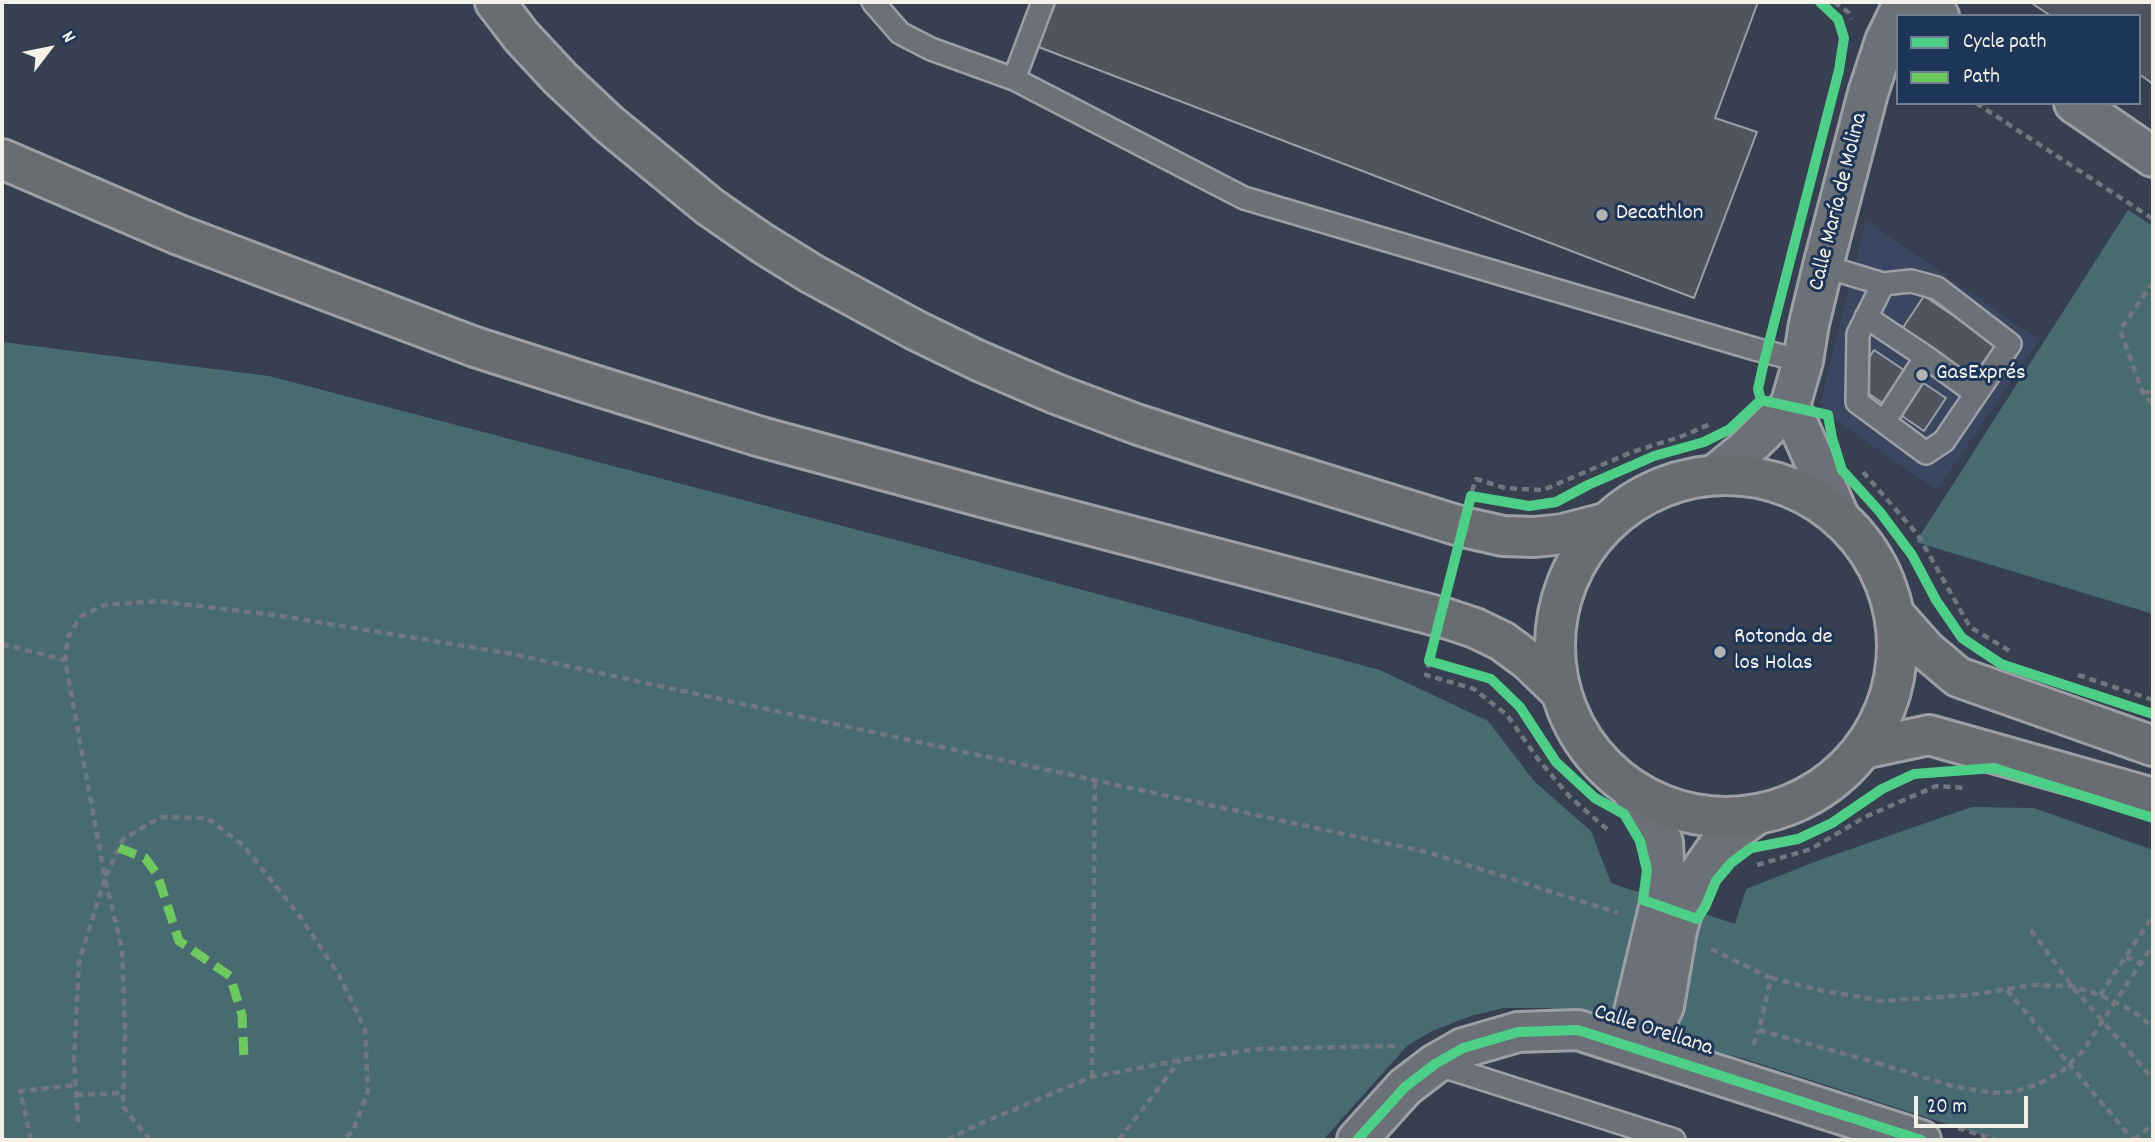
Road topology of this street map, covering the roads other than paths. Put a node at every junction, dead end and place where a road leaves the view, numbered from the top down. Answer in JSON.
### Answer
{"nodes":[{"id":1,"x":495,"y":2,"type":"edge"},
{"id":2,"x":873,"y":2,"type":"edge"},
{"id":3,"x":1043,"y":2,"type":"edge"},
{"id":4,"x":1915,"y":2,"type":"edge"},
{"id":5,"x":1936,"y":14,"type":"edge"},
{"id":6,"x":1896,"y":18,"type":"edge"},
{"id":7,"x":1013,"y":79,"type":"junction"},
{"id":8,"x":2077,"y":105,"type":"edge"},
{"id":9,"x":2153,"y":157,"type":"edge"},
{"id":10,"x":2,"y":159,"type":"edge"},
{"id":11,"x":1823,"y":265,"type":"junction"},
{"id":12,"x":1883,"y":284,"type":"junction"},
{"id":13,"x":1866,"y":317,"type":"junction"},
{"id":14,"x":1926,"y":357,"type":"junction"},
{"id":15,"x":1803,"y":360,"type":"junction"},
{"id":16,"x":1975,"y":393,"type":"junction"},
{"id":17,"x":1790,"y":406,"type":"junction"},
{"id":18,"x":1884,"y":422,"type":"junction"},
{"id":19,"x":1717,"y":473,"type":"junction"},
{"id":20,"x":1839,"y":516,"type":"junction"},
{"id":21,"x":1605,"y":523,"type":"junction"},
{"id":22,"x":1895,"y":615,"type":"junction"},
{"id":23,"x":1560,"y":692,"type":"junction"},
{"id":24,"x":2153,"y":746,"type":"edge"},
{"id":25,"x":1863,"y":749,"type":"junction"},
{"id":26,"x":1630,"y":788,"type":"junction"},
{"id":27,"x":2153,"y":798,"type":"edge"},
{"id":28,"x":1756,"y":815,"type":"junction"},
{"id":29,"x":1646,"y":956,"type":"junction"},
{"id":30,"x":1664,"y":1006,"type":"junction"},
{"id":31,"x":1578,"y":1030,"type":"junction"},
{"id":32,"x":1633,"y":1047,"type":"junction"},
{"id":33,"x":1421,"y":1055,"type":"junction"},
{"id":34,"x":1703,"y":1070,"type":"junction"},
{"id":35,"x":1867,"y":1132,"type":"edge"},
{"id":36,"x":1357,"y":1140,"type":"edge"},
{"id":37,"x":1674,"y":1140,"type":"edge"},
{"id":38,"x":1921,"y":1140,"type":"edge"}],
"edges":[{"from":1,"to":21,"type":"highway"},
{"from":2,"to":7,"type":"lane"},
{"from":3,"to":7,"type":"lane"},
{"from":4,"to":5,"type":"street"},
{"from":6,"to":11,"type":"street","name":"Calle María de Molina"},
{"from":7,"to":15,"type":"lane"},
{"from":8,"to":9,"type":"street"},
{"from":10,"to":23,"type":"highway"},
{"from":11,"to":12,"type":"lane"},
{"from":11,"to":15,"type":"street","name":"Calle María de Molina"},
{"from":12,"to":13,"type":"lane"},
{"from":12,"to":16,"type":"lane"},
{"from":13,"to":14,"type":"lane"},
{"from":13,"to":18,"type":"lane"},
{"from":14,"to":16,"type":"lane"},
{"from":14,"to":18,"type":"lane"},
{"from":15,"to":17,"type":"street","name":"Calle María de Molina"},
{"from":16,"to":18,"type":"lane"},
{"from":17,"to":19,"type":"street","name":"Calle María de Molina"},
{"from":17,"to":20,"type":"street"},
{"from":19,"to":20,"type":"highway"},
{"from":19,"to":21,"type":"highway"},
{"from":20,"to":22,"type":"highway"},
{"from":21,"to":23,"type":"highway"},
{"from":22,"to":24,"type":"highway"},
{"from":22,"to":25,"type":"highway"},
{"from":23,"to":26,"type":"highway"},
{"from":25,"to":27,"type":"highway"},
{"from":25,"to":28,"type":"highway"},
{"from":26,"to":28,"type":"highway"},
{"from":26,"to":29,"type":"street","name":"Calle Orellana"},
{"from":28,"to":30,"type":"street","name":"Calle Orellana"},
{"from":29,"to":31,"type":"street","name":"Calle Orellana"},
{"from":29,"to":32,"type":"street","name":"Calle Orellana"},
{"from":30,"to":32,"type":"street","name":"Calle Orellana"},
{"from":30,"to":34,"type":"street","name":"Calle Orellana"},
{"from":31,"to":32,"type":"street","name":"Calle Orellana"},
{"from":31,"to":33,"type":"street","name":"Calle Orellana"},
{"from":32,"to":34,"type":"street","name":"Calle Orellana"},
{"from":33,"to":36,"type":"street","name":"Calle Orellana"},
{"from":33,"to":37,"type":"lane"},
{"from":34,"to":35,"type":"street","name":"Calle Orellana"},
{"from":35,"to":38,"type":"street","name":"Calle Orellana"}]}
